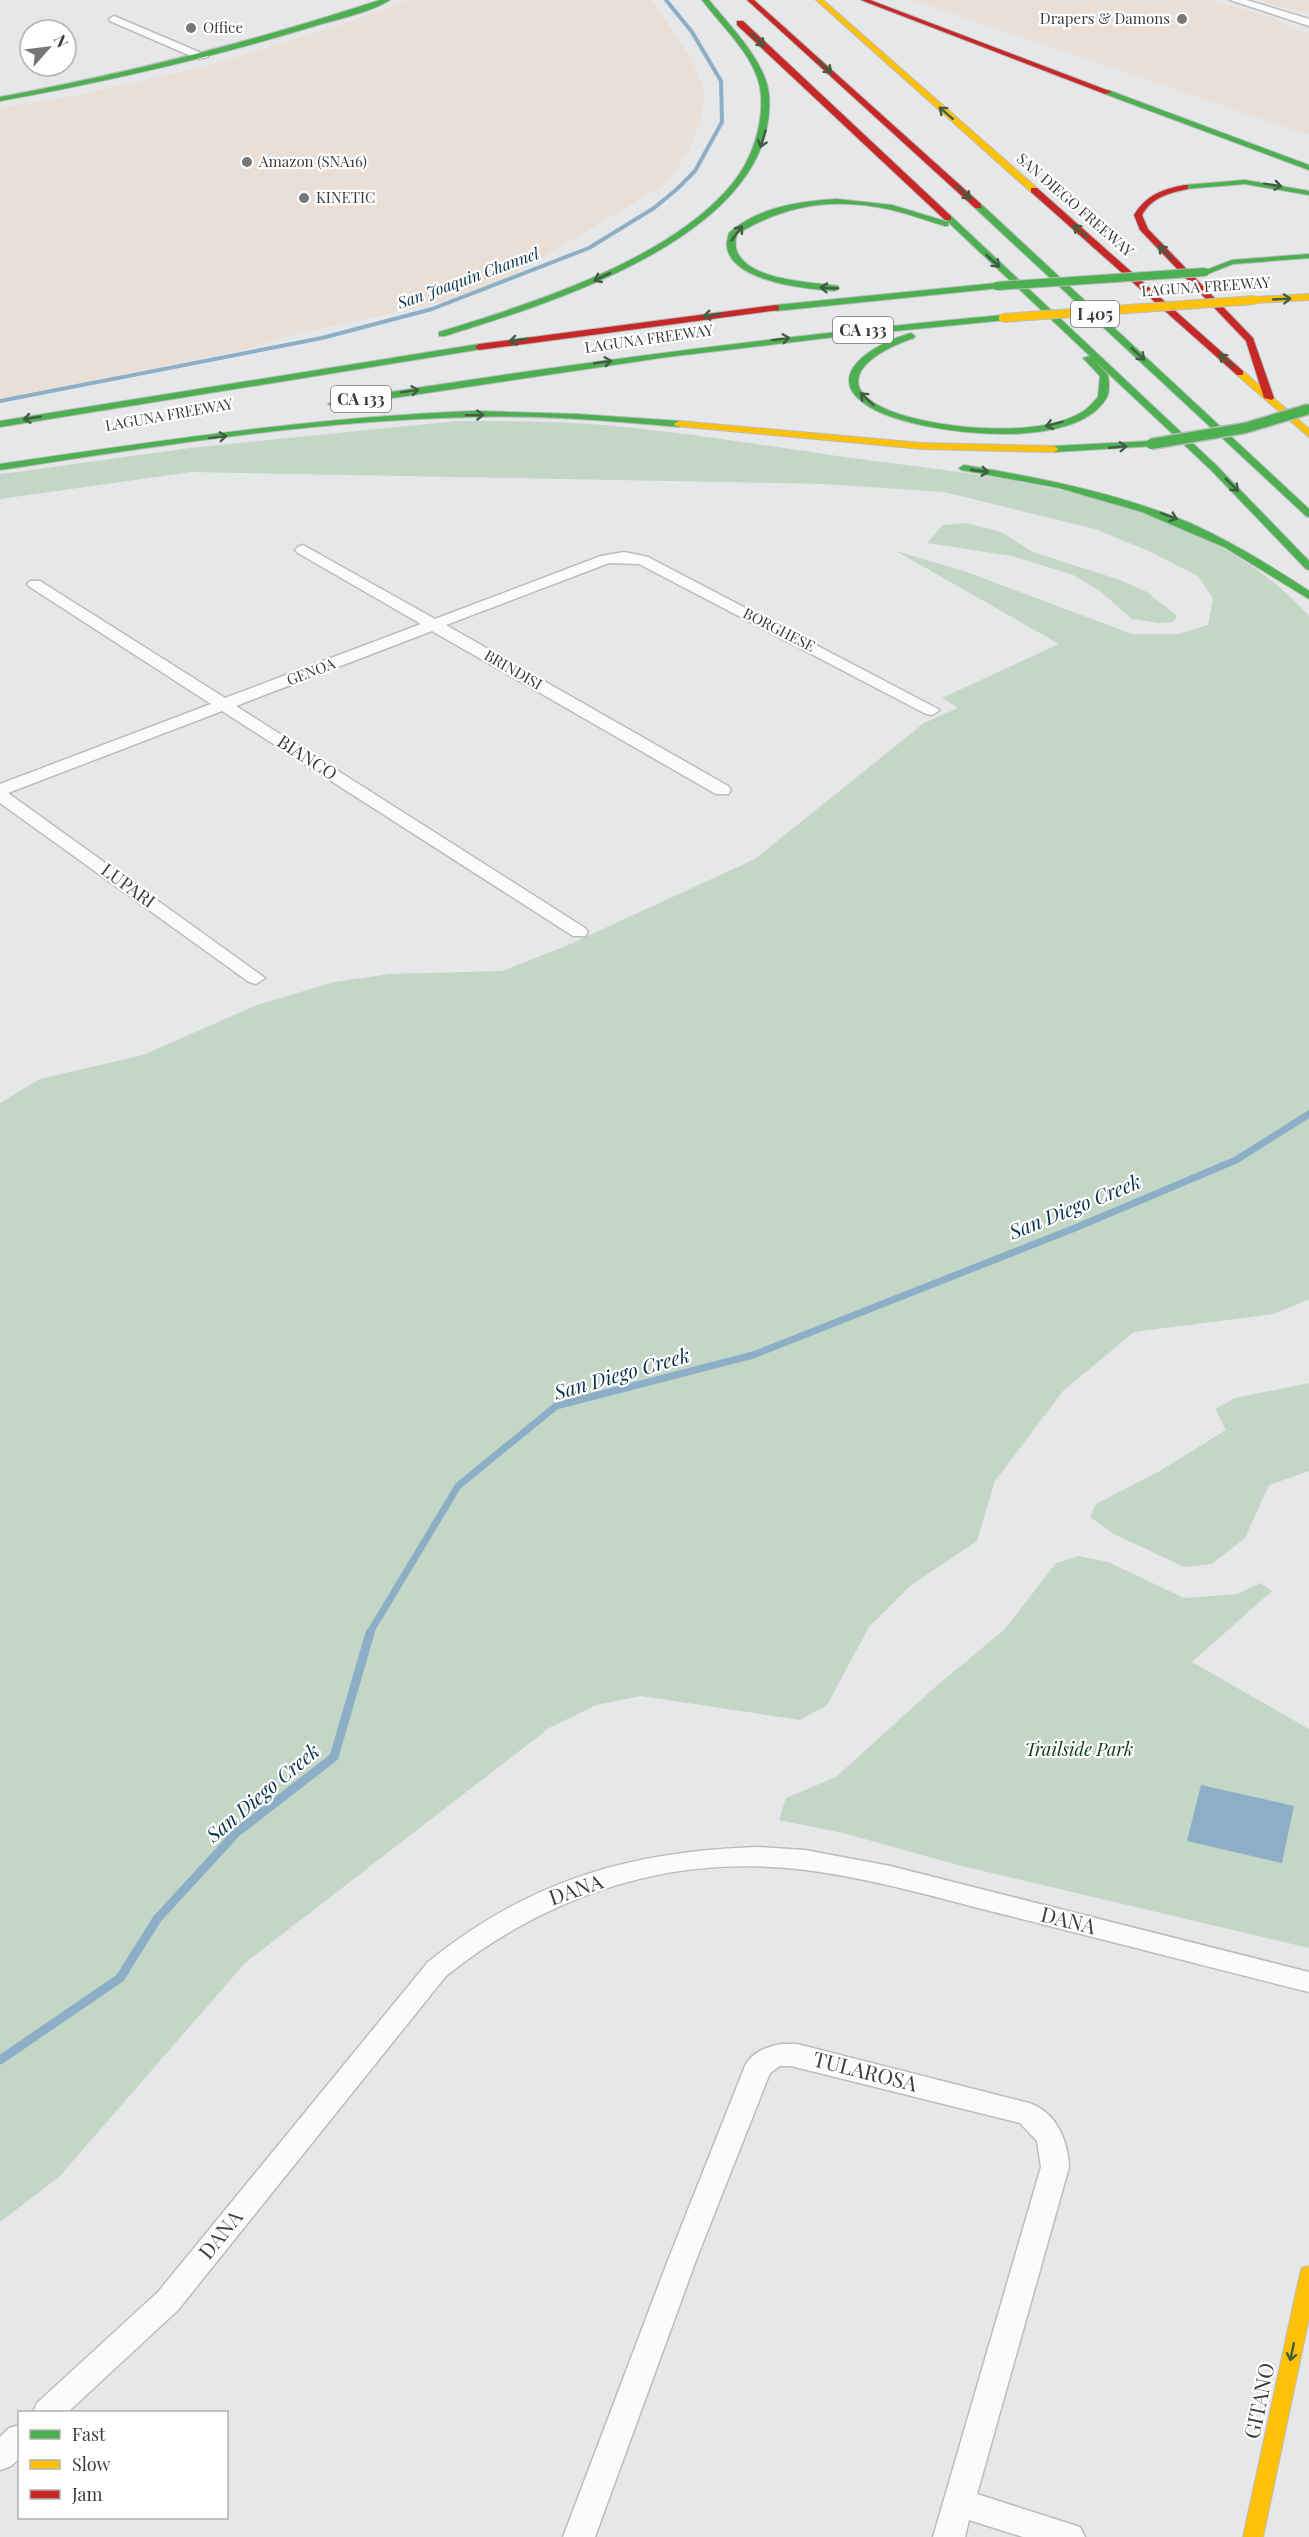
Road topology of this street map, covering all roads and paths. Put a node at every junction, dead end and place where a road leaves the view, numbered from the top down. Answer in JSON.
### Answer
{"nodes":[{"id":1,"x":359,"y":0,"type":"edge"},
{"id":2,"x":387,"y":0,"type":"edge"},
{"id":3,"x":705,"y":0,"type":"edge"},
{"id":4,"x":715,"y":0,"type":"edge"},
{"id":5,"x":750,"y":0,"type":"edge"},
{"id":6,"x":771,"y":0,"type":"edge"},
{"id":7,"x":819,"y":0,"type":"edge"},
{"id":8,"x":1235,"y":0,"type":"edge"},
{"id":9,"x":866,"y":1,"type":"edge"},
{"id":10,"x":114,"y":19,"type":"dead end"},
{"id":11,"x":1309,"y":23,"type":"edge"},
{"id":12,"x":202,"y":52,"type":"junction"},
{"id":13,"x":858,"y":54,"type":"dead end"},
{"id":14,"x":0,"y":91,"type":"edge"},
{"id":15,"x":0,"y":99,"type":"edge"},
{"id":16,"x":878,"y":115,"type":"junction"},
{"id":17,"x":1309,"y":156,"type":"edge"},
{"id":18,"x":1309,"y":168,"type":"edge"},
{"id":19,"x":1309,"y":193,"type":"edge"},
{"id":20,"x":1053,"y":207,"type":"junction"},
{"id":21,"x":965,"y":235,"type":"junction"},
{"id":22,"x":1309,"y":256,"type":"edge"},
{"id":23,"x":1309,"y":267,"type":"edge"},
{"id":24,"x":1216,"y":270,"type":"junction"},
{"id":25,"x":971,"y":288,"type":"junction"},
{"id":26,"x":1309,"y":297,"type":"edge"},
{"id":27,"x":1035,"y":302,"type":"junction"},
{"id":28,"x":1006,"y":321,"type":"junction"},
{"id":29,"x":429,"y":337,"type":"dead end"},
{"id":30,"x":391,"y":347,"type":"dead end"},
{"id":31,"x":1270,"y":399,"type":"junction"},
{"id":32,"x":315,"y":407,"type":"dead end"},
{"id":33,"x":1309,"y":409,"type":"edge"},
{"id":34,"x":64,"y":413,"type":"junction"},
{"id":35,"x":268,"y":415,"type":"dead end"},
{"id":36,"x":608,"y":419,"type":"junction"},
{"id":37,"x":0,"y":424,"type":"edge"},
{"id":38,"x":1309,"y":434,"type":"edge"},
{"id":39,"x":871,"y":456,"type":"dead end"},
{"id":40,"x":0,"y":460,"type":"edge"},
{"id":41,"x":0,"y":467,"type":"edge"},
{"id":42,"x":952,"y":467,"type":"dead end"},
{"id":43,"x":1309,"y":514,"type":"edge"},
{"id":44,"x":303,"y":550,"type":"dead end"},
{"id":45,"x":624,"y":557,"type":"joint"},
{"id":46,"x":1309,"y":567,"type":"edge"},
{"id":47,"x":35,"y":584,"type":"dead end"},
{"id":48,"x":1309,"y":596,"type":"edge"},
{"id":49,"x":434,"y":625,"type":"junction"},
{"id":50,"x":224,"y":705,"type":"junction"},
{"id":51,"x":932,"y":710,"type":"dead end"},
{"id":52,"x":722,"y":790,"type":"dead end"},
{"id":53,"x":0,"y":792,"type":"edge"},
{"id":54,"x":579,"y":932,"type":"dead end"},
{"id":55,"x":256,"y":978,"type":"dead end"},
{"id":56,"x":1309,"y":1982,"type":"edge"},
{"id":57,"x":1309,"y":2274,"type":"edge"},
{"id":58,"x":49,"y":2411,"type":"edge"},
{"id":59,"x":18,"y":2440,"type":"edge"},
{"id":60,"x":0,"y":2456,"type":"edge"},
{"id":61,"x":958,"y":2503,"type":"junction"},
{"id":62,"x":579,"y":2537,"type":"edge"},
{"id":63,"x":949,"y":2537,"type":"edge"},
{"id":64,"x":1069,"y":2537,"type":"edge"},
{"id":65,"x":1253,"y":2537,"type":"edge"}],
"edges":[{"from":1,"to":12,"type":"main road"},
{"from":2,"to":12,"type":"main road"},
{"from":3,"to":29,"type":"main road","one_way":true},
{"from":4,"to":21,"type":"main road","one_way":true},
{"from":5,"to":16,"type":"main road","number":"I 405","one_way":true},
{"from":6,"to":16,"type":"main road"},
{"from":20,"to":7,"type":"main road","name":"SAN DIEGO FREEWAY","number":"I 405","one_way":true},
{"from":8,"to":11,"type":"street"},
{"from":9,"to":17,"type":"main road"},
{"from":9,"to":18,"type":"main road"},
{"from":10,"to":12,"type":"street"},
{"from":12,"to":14,"type":"main road"},
{"from":12,"to":15,"type":"main road"},
{"from":13,"to":20,"type":"main road"},
{"from":16,"to":43,"type":"main road","number":"I 405","one_way":true},
{"from":31,"to":19,"type":"main road","one_way":true},
{"from":31,"to":20,"type":"main road","name":"SAN DIEGO FREEWAY","number":"I 405","one_way":true},
{"from":25,"to":21,"type":"main road","one_way":true},
{"from":21,"to":27,"type":"main road","one_way":true},
{"from":22,"to":24,"type":"main road"},
{"from":23,"to":24,"type":"main road","name":"LAGUNA FREEWAY","number":"CA 133"},
{"from":24,"to":25,"type":"main road","name":"LAGUNA FREEWAY","number":"CA 133","bridge":true},
{"from":25,"to":34,"type":"main road","name":"LAGUNA FREEWAY","number":"CA 133","one_way":true},
{"from":28,"to":26,"type":"main road","name":"LAGUNA FREEWAY","one_way":true,"bridge":true},
{"from":27,"to":28,"type":"main road","one_way":true},
{"from":27,"to":46,"type":"main road","one_way":true},
{"from":32,"to":28,"type":"main road","name":"LAGUNA FREEWAY","number":"CA 133","one_way":true},
{"from":30,"to":34,"type":"main road"},
{"from":31,"to":38,"type":"main road","name":"SAN DIEGO FREEWAY","number":"I 405"},
{"from":36,"to":33,"type":"main road","one_way":true,"bridge":true},
{"from":34,"to":37,"type":"main road","name":"LAGUNA FREEWAY","number":"CA 133","one_way":true},
{"from":35,"to":40,"type":"main road","name":"LAGUNA FREEWAY"},
{"from":36,"to":39,"type":"main road"},
{"from":41,"to":36,"type":"main road","one_way":true},
{"from":42,"to":48,"type":"main road","one_way":true},
{"from":44,"to":49,"type":"street","name":"BRINDISI"},
{"from":45,"to":49,"type":"street","name":"GENOA"},
{"from":45,"to":51,"type":"street","name":"BORGHESE"},
{"from":47,"to":50,"type":"street","name":"BIANCO"},
{"from":49,"to":50,"type":"street","name":"GENOA"},
{"from":49,"to":52,"type":"street","name":"BRINDISI"},
{"from":50,"to":53,"type":"street","name":"GENOA"},
{"from":50,"to":54,"type":"street","name":"BIANCO"},
{"from":53,"to":55,"type":"street","name":"LUPARI"},
{"from":56,"to":58,"type":"street","name":"DANA"},
{"from":57,"to":65,"type":"main road","name":"GITANO","one_way":true},
{"from":59,"to":60,"type":"street"},
{"from":61,"to":62,"type":"street","name":"TULAROSA"},
{"from":61,"to":63,"type":"street","name":"TULAROSA"},
{"from":61,"to":64,"type":"street"}]}
